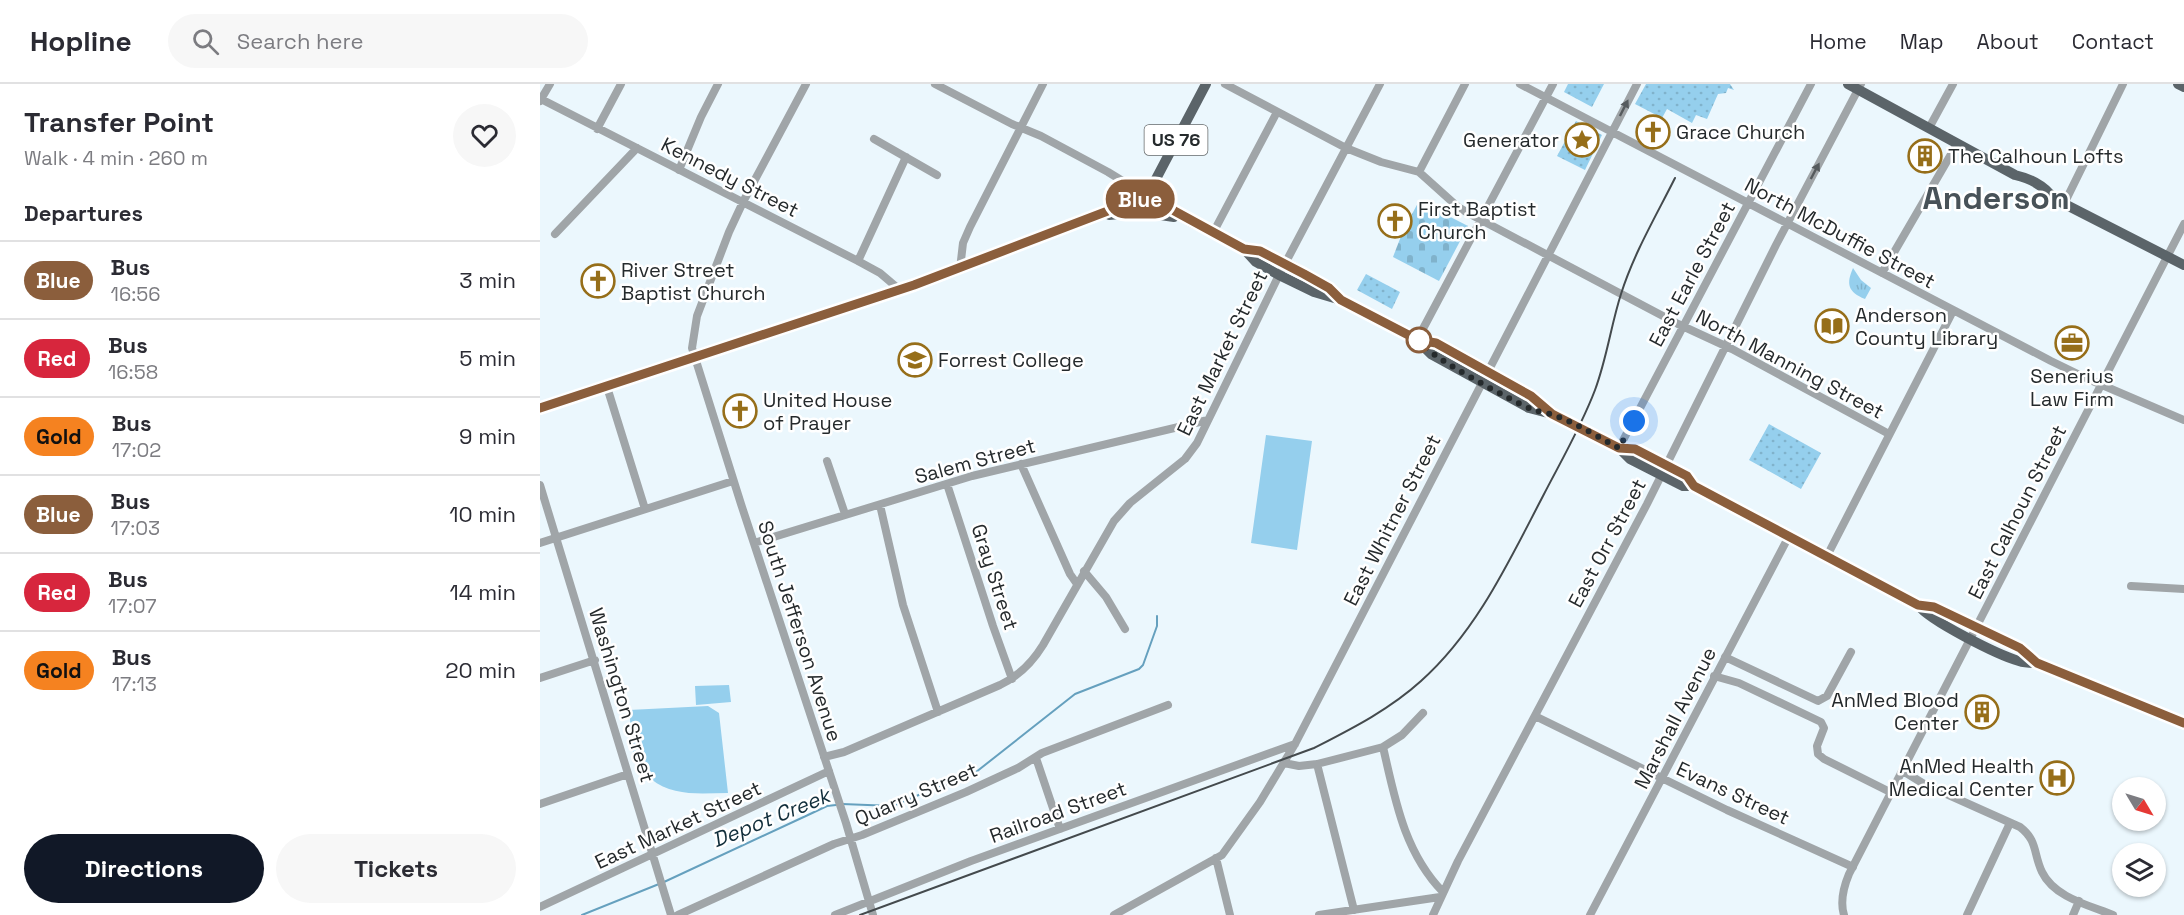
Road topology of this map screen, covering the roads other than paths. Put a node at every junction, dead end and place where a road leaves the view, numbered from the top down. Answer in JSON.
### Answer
{"nodes":[{"id":1,"x":550,"y":84,"type":"edge"},
{"id":2,"x":621,"y":84,"type":"edge"},
{"id":3,"x":718,"y":84,"type":"edge"},
{"id":4,"x":806,"y":84,"type":"edge"},
{"id":5,"x":935,"y":84,"type":"edge"},
{"id":6,"x":1043,"y":84,"type":"edge"},
{"id":7,"x":1206,"y":84,"type":"edge"},
{"id":8,"x":1225,"y":84,"type":"edge"},
{"id":9,"x":1380,"y":84,"type":"edge"},
{"id":10,"x":1465,"y":84,"type":"edge"},
{"id":11,"x":1520,"y":84,"type":"edge"},
{"id":12,"x":1553,"y":84,"type":"edge"},
{"id":13,"x":1637,"y":84,"type":"edge"},
{"id":14,"x":1811,"y":84,"type":"edge"},
{"id":15,"x":1848,"y":84,"type":"edge"},
{"id":16,"x":1953,"y":84,"type":"edge"},
{"id":17,"x":2122,"y":84,"type":"edge"},
{"id":18,"x":2178,"y":84,"type":"edge"},
{"id":19,"x":1859,"y":87,"type":"edge"},
{"id":20,"x":2184,"y":87,"type":"edge"},
{"id":21,"x":1545,"y":97,"type":"junction"},
{"id":22,"x":541,"y":100,"type":"edge"},
{"id":23,"x":1277,"y":112,"type":"junction"},
{"id":24,"x":1021,"y":127,"type":"junction"},
{"id":25,"x":1929,"y":128,"type":"junction"},
{"id":26,"x":597,"y":129,"type":"junction"},
{"id":27,"x":1612,"y":132,"type":"junction"},
{"id":28,"x":874,"y":139,"type":"dead end"},
{"id":29,"x":1957,"y":144,"type":"junction"},
{"id":30,"x":637,"y":148,"type":"junction"},
{"id":31,"x":1346,"y":148,"type":"junction"},
{"id":32,"x":906,"y":157,"type":"junction"},
{"id":33,"x":679,"y":170,"type":"junction"},
{"id":34,"x":1419,"y":172,"type":"junction"},
{"id":35,"x":937,"y":175,"type":"dead end"},
{"id":36,"x":1147,"y":196,"type":"junction"},
{"id":37,"x":743,"y":202,"type":"junction"},
{"id":38,"x":2065,"y":202,"type":"junction"},
{"id":39,"x":1748,"y":203,"type":"junction"},
{"id":40,"x":1094,"y":217,"type":"junction"},
{"id":41,"x":1480,"y":220,"type":"junction"},
{"id":42,"x":1191,"y":222,"type":"junction"},
{"id":43,"x":1788,"y":223,"type":"junction"},
{"id":44,"x":2184,"y":224,"type":"edge"},
{"id":45,"x":1213,"y":233,"type":"junction"},
{"id":46,"x":555,"y":234,"type":"dead end"},
{"id":47,"x":1244,"y":249,"type":"junction"},
{"id":48,"x":1548,"y":256,"type":"junction"},
{"id":49,"x":2167,"y":256,"type":"junction"},
{"id":50,"x":858,"y":261,"type":"junction"},
{"id":51,"x":1285,"y":264,"type":"junction"},
{"id":52,"x":2184,"y":265,"type":"edge"},
{"id":53,"x":960,"y":269,"type":"junction"},
{"id":54,"x":1882,"y":273,"type":"junction"},
{"id":55,"x":1279,"y":275,"type":"junction"},
{"id":56,"x":900,"y":290,"type":"junction"},
{"id":57,"x":1341,"y":300,"type":"junction"},
{"id":58,"x":1953,"y":311,"type":"junction"},
{"id":59,"x":1683,"y":327,"type":"junction"},
{"id":60,"x":1418,"y":340,"type":"junction"},
{"id":61,"x":1725,"y":347,"type":"junction"},
{"id":62,"x":694,"y":358,"type":"junction"},
{"id":63,"x":1487,"y":372,"type":"junction"},
{"id":64,"x":1481,"y":382,"type":"junction"},
{"id":65,"x":2102,"y":384,"type":"junction"},
{"id":66,"x":607,"y":387,"type":"junction"},
{"id":67,"x":540,"y":408,"type":"edge"},
{"id":68,"x":1552,"y":414,"type":"junction"},
{"id":69,"x":1208,"y":420,"type":"junction"},
{"id":70,"x":2184,"y":420,"type":"edge"},
{"id":71,"x":1889,"y":434,"type":"junction"},
{"id":72,"x":1619,"y":448,"type":"junction"},
{"id":73,"x":827,"y":461,"type":"dead end"},
{"id":74,"x":1021,"y":464,"type":"junction"},
{"id":75,"x":1664,"y":470,"type":"junction"},
{"id":76,"x":733,"y":481,"type":"junction"},
{"id":77,"x":540,"y":484,"type":"edge"},
{"id":78,"x":947,"y":484,"type":"junction"},
{"id":79,"x":880,"y":505,"type":"junction"},
{"id":80,"x":645,"y":509,"type":"junction"},
{"id":81,"x":845,"y":514,"type":"junction"},
{"id":82,"x":1789,"y":536,"type":"junction"},
{"id":83,"x":557,"y":538,"type":"junction"},
{"id":84,"x":540,"y":543,"type":"edge"},
{"id":85,"x":754,"y":543,"type":"junction"},
{"id":86,"x":1827,"y":556,"type":"junction"},
{"id":87,"x":1084,"y":571,"type":"junction"},
{"id":88,"x":1077,"y":584,"type":"junction"},
{"id":89,"x":2131,"y":586,"type":"dead end"},
{"id":90,"x":2184,"y":589,"type":"edge"},
{"id":91,"x":1125,"y":629,"type":"dead end"},
{"id":92,"x":1974,"y":633,"type":"junction"},
{"id":93,"x":1851,"y":652,"type":"dead end"},
{"id":94,"x":1725,"y":657,"type":"junction"},
{"id":95,"x":595,"y":660,"type":"junction"},
{"id":96,"x":1714,"y":676,"type":"junction"},
{"id":97,"x":540,"y":678,"type":"edge"},
{"id":98,"x":1012,"y":679,"type":"junction"},
{"id":99,"x":1168,"y":705,"type":"dead end"},
{"id":100,"x":938,"y":712,"type":"junction"},
{"id":101,"x":1423,"y":713,"type":"dead end"},
{"id":102,"x":1535,"y":716,"type":"junction"},
{"id":103,"x":2184,"y":723,"type":"edge"},
{"id":104,"x":1295,"y":744,"type":"junction"},
{"id":105,"x":1383,"y":747,"type":"junction"},
{"id":106,"x":824,"y":758,"type":"junction"},
{"id":107,"x":1036,"y":758,"type":"junction"},
{"id":108,"x":1284,"y":763,"type":"junction"},
{"id":109,"x":1317,"y":764,"type":"junction"},
{"id":110,"x":829,"y":771,"type":"junction"},
{"id":111,"x":1903,"y":771,"type":"junction"},
{"id":112,"x":627,"y":774,"type":"junction"},
{"id":113,"x":1663,"y":778,"type":"junction"},
{"id":114,"x":1892,"y":793,"type":"junction"},
{"id":115,"x":540,"y":804,"type":"edge"},
{"id":116,"x":2010,"y":823,"type":"junction"},
{"id":117,"x":1060,"y":829,"type":"junction"},
{"id":118,"x":850,"y":838,"type":"junction"},
{"id":119,"x":654,"y":854,"type":"junction"},
{"id":120,"x":1216,"y":858,"type":"junction"},
{"id":121,"x":1853,"y":867,"type":"junction"},
{"id":122,"x":1441,"y":894,"type":"junction"},
{"id":123,"x":869,"y":901,"type":"junction"},
{"id":124,"x":2079,"y":901,"type":"junction"},
{"id":125,"x":540,"y":907,"type":"edge"},
{"id":126,"x":1354,"y":910,"type":"junction"},
{"id":127,"x":671,"y":915,"type":"edge"},
{"id":128,"x":678,"y":915,"type":"edge"},
{"id":129,"x":835,"y":915,"type":"edge"},
{"id":130,"x":873,"y":915,"type":"edge"},
{"id":131,"x":1114,"y":915,"type":"edge"},
{"id":132,"x":1230,"y":915,"type":"edge"},
{"id":133,"x":1319,"y":915,"type":"edge"},
{"id":134,"x":1433,"y":915,"type":"edge"},
{"id":135,"x":1590,"y":915,"type":"edge"},
{"id":136,"x":1844,"y":915,"type":"edge"},
{"id":137,"x":1967,"y":915,"type":"edge"},
{"id":138,"x":2073,"y":915,"type":"edge"},
{"id":139,"x":2113,"y":915,"type":"edge"}],
"edges":[{"from":1,"to":22,"type":"street"},
{"from":2,"to":26,"type":"street"},
{"from":3,"to":33,"type":"street"},
{"from":4,"to":37,"type":"street","name":"South Jefferson Avenue"},
{"from":5,"to":24,"type":"street"},
{"from":6,"to":24,"type":"street"},
{"from":7,"to":36,"type":"main road","number":"US 76"},
{"from":8,"to":23,"type":"street"},
{"from":9,"to":31,"type":"street","name":"East Market Street"},
{"from":10,"to":34,"type":"street"},
{"from":11,"to":21,"type":"street","name":"North McDuffie Street"},
{"from":12,"to":21,"type":"street"},
{"from":27,"to":13,"type":"street","name":"East Whitner Street","one_way":true},
{"from":14,"to":39,"type":"street","name":"East Earle Street"},
{"from":15,"to":19,"type":"main road"},
{"from":16,"to":25,"type":"street"},
{"from":17,"to":38,"type":"street"},
{"from":18,"to":20,"type":"main road"},
{"from":19,"to":25,"type":"main road"},
{"from":43,"to":19,"type":"street","name":"East Orr Street","one_way":true},
{"from":21,"to":27,"type":"street","name":"North McDuffie Street"},
{"from":21,"to":41,"type":"street"},
{"from":22,"to":26,"type":"street","name":"Kennedy Street"},
{"from":23,"to":31,"type":"street"},
{"from":23,"to":45,"type":"street"},
{"from":24,"to":36,"type":"street"},
{"from":24,"to":53,"type":"street"},
{"from":25,"to":29,"type":"main road"},
{"from":26,"to":30,"type":"street","name":"Kennedy Street"},
{"from":27,"to":39,"type":"street","name":"North McDuffie Street"},
{"from":27,"to":48,"type":"street","name":"East Whitner Street"},
{"from":28,"to":32,"type":"street"},
{"from":29,"to":38,"type":"main road"},
{"from":29,"to":54,"type":"street"},
{"from":30,"to":33,"type":"street","name":"Kennedy Street"},
{"from":30,"to":46,"type":"street"},
{"from":31,"to":34,"type":"street"},
{"from":31,"to":51,"type":"street","name":"East Market Street"},
{"from":32,"to":35,"type":"street"},
{"from":32,"to":50,"type":"street"},
{"from":33,"to":37,"type":"street","name":"Kennedy Street"},
{"from":34,"to":41,"type":"street","name":"North Manning Street"},
{"from":36,"to":40,"type":"main road"},
{"from":36,"to":42,"type":"main road"},
{"from":37,"to":50,"type":"street","name":"Kennedy Street"},
{"from":37,"to":62,"type":"street","name":"South Jefferson Avenue"},
{"from":38,"to":49,"type":"main road"},
{"from":39,"to":43,"type":"street","name":"North McDuffie Street"},
{"from":39,"to":59,"type":"street","name":"East Earle Street"},
{"from":40,"to":42,"type":"main road"},
{"from":40,"to":53,"type":"main road"},
{"from":41,"to":48,"type":"street","name":"North Manning Street"},
{"from":41,"to":60,"type":"street"},
{"from":42,"to":45,"type":"main road"},
{"from":43,"to":54,"type":"street","name":"North McDuffie Street"},
{"from":43,"to":61,"type":"street","name":"East Orr Street"},
{"from":44,"to":49,"type":"street","name":"East Calhoun Street"},
{"from":45,"to":47,"type":"main road"},
{"from":47,"to":51,"type":"main road"},
{"from":47,"to":55,"type":"main road"},
{"from":48,"to":59,"type":"street","name":"North Manning Street"},
{"from":48,"to":63,"type":"street","name":"East Whitner Street"},
{"from":49,"to":52,"type":"main road"},
{"from":49,"to":65,"type":"street","name":"East Calhoun Street"},
{"from":50,"to":56,"type":"street","name":"Kennedy Street"},
{"from":51,"to":55,"type":"street","name":"East Market Street"},
{"from":51,"to":57,"type":"main road"},
{"from":53,"to":56,"type":"main road"},
{"from":54,"to":58,"type":"street","name":"North McDuffie Street"},
{"from":55,"to":57,"type":"main road"},
{"from":55,"to":69,"type":"street","name":"East Market Street"},
{"from":56,"to":62,"type":"main road"},
{"from":57,"to":60,"type":"main road"},
{"from":58,"to":65,"type":"street","name":"North McDuffie Street"},
{"from":58,"to":71,"type":"street"},
{"from":59,"to":61,"type":"street","name":"North Manning Street"},
{"from":59,"to":72,"type":"street","name":"East Earle Street"},
{"from":60,"to":63,"type":"main road"},
{"from":60,"to":64,"type":"main road"},
{"from":61,"to":71,"type":"street","name":"North Manning Street"},
{"from":61,"to":75,"type":"street","name":"East Orr Street"},
{"from":62,"to":66,"type":"main road"},
{"from":62,"to":76,"type":"street","name":"South Jefferson Avenue"},
{"from":63,"to":64,"type":"street","name":"East Whitner Street"},
{"from":63,"to":68,"type":"main road"},
{"from":64,"to":68,"type":"main road"},
{"from":64,"to":104,"type":"street","name":"East Whitner Street"},
{"from":65,"to":70,"type":"street","name":"North McDuffie Street"},
{"from":65,"to":92,"type":"street","name":"East Calhoun Street"},
{"from":66,"to":67,"type":"main road"},
{"from":66,"to":80,"type":"street"},
{"from":68,"to":72,"type":"main road"},
{"from":69,"to":74,"type":"street","name":"Salem Street"},
{"from":69,"to":87,"type":"street","name":"East Market Street"},
{"from":71,"to":86,"type":"street"},
{"from":72,"to":75,"type":"main road"},
{"from":73,"to":81,"type":"street"},
{"from":74,"to":78,"type":"street","name":"Salem Street"},
{"from":74,"to":88,"type":"street"},
{"from":75,"to":82,"type":"main road"},
{"from":75,"to":102,"type":"street","name":"East Orr Street"},
{"from":76,"to":80,"type":"street"},
{"from":76,"to":85,"type":"street","name":"South Jefferson Avenue"},
{"from":77,"to":83,"type":"street","name":"Washington Street"},
{"from":78,"to":79,"type":"street","name":"Salem Street"},
{"from":78,"to":98,"type":"street","name":"Gray Street"},
{"from":79,"to":81,"type":"street","name":"Salem Street"},
{"from":79,"to":100,"type":"street"},
{"from":80,"to":83,"type":"street"},
{"from":81,"to":85,"type":"street","name":"Salem Street"},
{"from":82,"to":86,"type":"main road"},
{"from":82,"to":94,"type":"street","name":"Marshall Avenue"},
{"from":83,"to":84,"type":"street"},
{"from":83,"to":95,"type":"street","name":"Washington Street"},
{"from":85,"to":106,"type":"street","name":"South Jefferson Avenue"},
{"from":86,"to":92,"type":"main road"},
{"from":87,"to":88,"type":"street","name":"East Market Street"},
{"from":87,"to":91,"type":"street"},
{"from":88,"to":98,"type":"street","name":"East Market Street"},
{"from":89,"to":90,"type":"street"},
{"from":92,"to":103,"type":"main road"},
{"from":92,"to":111,"type":"street","name":"East Calhoun Street"},
{"from":93,"to":94,"type":"street"},
{"from":94,"to":96,"type":"street","name":"Marshall Avenue"},
{"from":95,"to":97,"type":"street"},
{"from":95,"to":112,"type":"street","name":"Washington Street"},
{"from":96,"to":113,"type":"street","name":"Marshall Avenue"},
{"from":96,"to":114,"type":"street"},
{"from":98,"to":100,"type":"street","name":"East Market Street"},
{"from":99,"to":107,"type":"street","name":"Quarry Street"},
{"from":100,"to":106,"type":"street","name":"East Market Street"},
{"from":101,"to":105,"type":"street"},
{"from":102,"to":113,"type":"street","name":"Evans Street"},
{"from":102,"to":122,"type":"street","name":"East Orr Street"},
{"from":104,"to":108,"type":"street","name":"East Whitner Street"},
{"from":104,"to":117,"type":"street","name":"Railroad Street"},
{"from":105,"to":109,"type":"street"},
{"from":105,"to":122,"type":"street"},
{"from":106,"to":110,"type":"street","name":"South Jefferson Avenue"},
{"from":107,"to":117,"type":"street"},
{"from":107,"to":118,"type":"street","name":"Quarry Street"},
{"from":108,"to":109,"type":"street"},
{"from":108,"to":120,"type":"street","name":"East Whitner Street"},
{"from":109,"to":126,"type":"street"},
{"from":110,"to":118,"type":"street","name":"South Jefferson Avenue"},
{"from":110,"to":119,"type":"street","name":"East Market Street"},
{"from":111,"to":114,"type":"street","name":"East Calhoun Street"},
{"from":111,"to":116,"type":"street"},
{"from":112,"to":115,"type":"street"},
{"from":112,"to":119,"type":"street","name":"Washington Street"},
{"from":113,"to":121,"type":"street","name":"Evans Street"},
{"from":113,"to":135,"type":"street","name":"Marshall Avenue"},
{"from":114,"to":121,"type":"street","name":"East Calhoun Street"},
{"from":116,"to":124,"type":"street"},
{"from":116,"to":137,"type":"street"},
{"from":117,"to":123,"type":"street","name":"Railroad Street"},
{"from":118,"to":123,"type":"street","name":"South Jefferson Avenue"},
{"from":118,"to":128,"type":"street","name":"Quarry Street"},
{"from":119,"to":125,"type":"street","name":"East Market Street"},
{"from":119,"to":127,"type":"street","name":"Washington Street"},
{"from":120,"to":131,"type":"street","name":"East Whitner Street"},
{"from":120,"to":132,"type":"street"},
{"from":121,"to":136,"type":"street","name":"East Calhoun Street"},
{"from":122,"to":126,"type":"street"},
{"from":122,"to":134,"type":"street","name":"East Orr Street"},
{"from":123,"to":129,"type":"street","name":"Railroad Street"},
{"from":123,"to":130,"type":"street","name":"South Jefferson Avenue"},
{"from":124,"to":138,"type":"street"},
{"from":124,"to":139,"type":"street"},
{"from":126,"to":133,"type":"street"}]}
